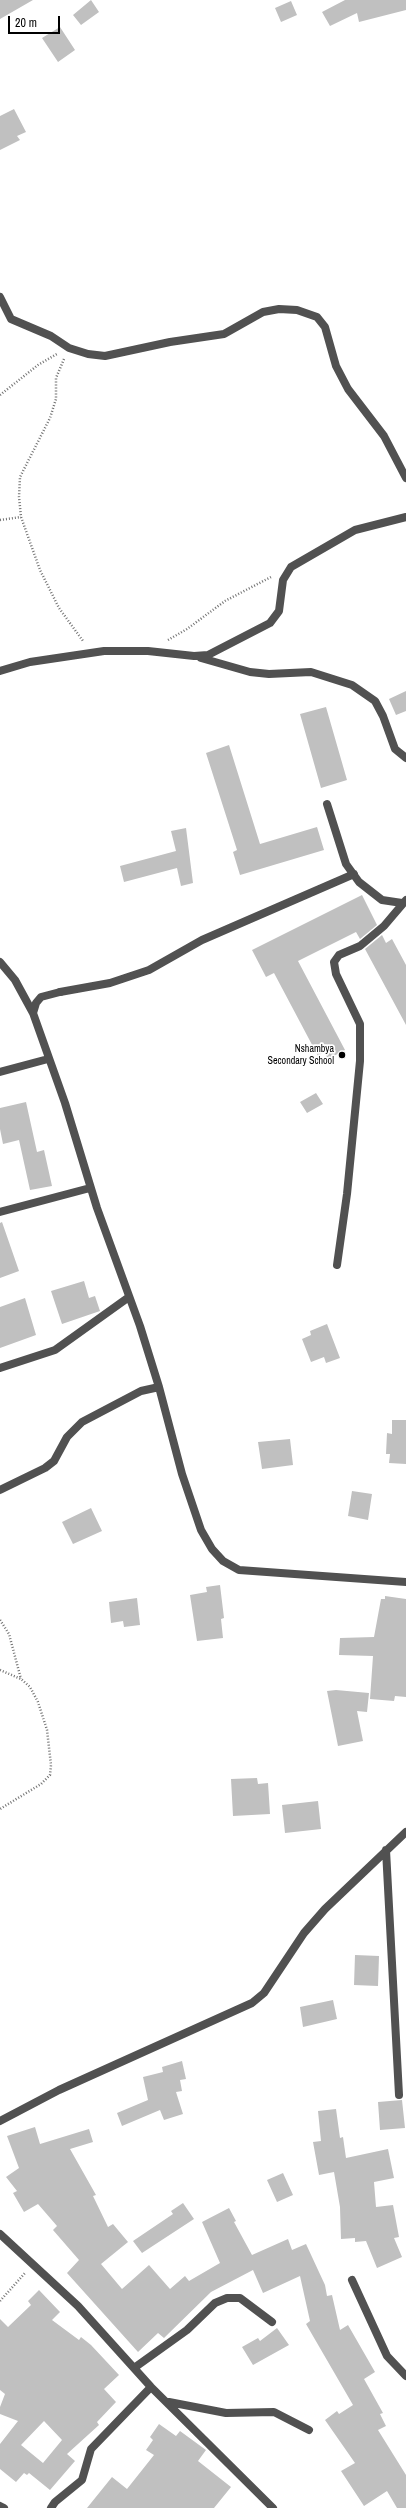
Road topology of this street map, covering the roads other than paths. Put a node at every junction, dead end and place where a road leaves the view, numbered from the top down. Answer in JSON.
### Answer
{"nodes":[{"id":1,"x":0,"y":298,"type":"edge"},
{"id":2,"x":0,"y":313,"type":"edge"},
{"id":3,"x":11,"y":319,"type":"junction"},
{"id":4,"x":406,"y":478,"type":"edge"},
{"id":5,"x":406,"y":518,"type":"edge"},
{"id":6,"x":194,"y":656,"type":"junction"},
{"id":7,"x":0,"y":671,"type":"edge"},
{"id":8,"x":406,"y":758,"type":"edge"},
{"id":9,"x":327,"y":804,"type":"dead end"},
{"id":10,"x":354,"y":874,"type":"junction"},
{"id":11,"x":404,"y":902,"type":"edge"},
{"id":12,"x":0,"y":962,"type":"edge"},
{"id":13,"x":33,"y":1013,"type":"junction"},
{"id":14,"x":48,"y":1059,"type":"junction"},
{"id":15,"x":0,"y":1072,"type":"edge"},
{"id":16,"x":90,"y":1188,"type":"junction"},
{"id":17,"x":0,"y":1212,"type":"edge"},
{"id":18,"x":337,"y":1265,"type":"dead end"},
{"id":19,"x":129,"y":1297,"type":"junction"},
{"id":20,"x":0,"y":1368,"type":"edge"},
{"id":21,"x":159,"y":1387,"type":"junction"},
{"id":22,"x":0,"y":1490,"type":"edge"},
{"id":23,"x":406,"y":1582,"type":"edge"},
{"id":24,"x":406,"y":1832,"type":"edge"},
{"id":25,"x":386,"y":1850,"type":"junction"},
{"id":26,"x":399,"y":2095,"type":"dead end"},
{"id":27,"x":0,"y":2121,"type":"edge"},
{"id":28,"x":0,"y":2234,"type":"edge"},
{"id":29,"x":352,"y":2280,"type":"dead end"},
{"id":30,"x":272,"y":2322,"type":"dead end"},
{"id":31,"x":134,"y":2368,"type":"junction"},
{"id":32,"x":406,"y":2376,"type":"edge"},
{"id":33,"x":151,"y":2387,"type":"junction"},
{"id":34,"x":169,"y":2402,"type":"junction"},
{"id":35,"x":309,"y":2430,"type":"dead end"},
{"id":36,"x":0,"y":2506,"type":"edge"},
{"id":37,"x":4,"y":2508,"type":"edge"},
{"id":38,"x":51,"y":2508,"type":"edge"},
{"id":39,"x":273,"y":2508,"type":"edge"}],
"edges":[{"from":1,"to":3,"type":"street"},
{"from":2,"to":3,"type":"street"},
{"from":3,"to":4,"type":"street"},
{"from":5,"to":6,"type":"street"},
{"from":6,"to":7,"type":"street"},
{"from":6,"to":8,"type":"street"},
{"from":9,"to":10,"type":"street"},
{"from":10,"to":11,"type":"street"},
{"from":10,"to":13,"type":"street"},
{"from":11,"to":18,"type":"street"},
{"from":12,"to":13,"type":"street"},
{"from":13,"to":14,"type":"street"},
{"from":14,"to":15,"type":"street"},
{"from":14,"to":16,"type":"street"},
{"from":16,"to":17,"type":"street"},
{"from":16,"to":19,"type":"street"},
{"from":19,"to":20,"type":"street"},
{"from":19,"to":21,"type":"street"},
{"from":21,"to":22,"type":"street"},
{"from":21,"to":23,"type":"street"},
{"from":24,"to":25,"type":"street"},
{"from":25,"to":26,"type":"street"},
{"from":25,"to":27,"type":"street"},
{"from":28,"to":31,"type":"street"},
{"from":29,"to":32,"type":"street"},
{"from":30,"to":31,"type":"street"},
{"from":31,"to":33,"type":"street"},
{"from":33,"to":34,"type":"street"},
{"from":33,"to":38,"type":"street"},
{"from":34,"to":35,"type":"street"},
{"from":34,"to":39,"type":"street"},
{"from":36,"to":37,"type":"street"}]}
